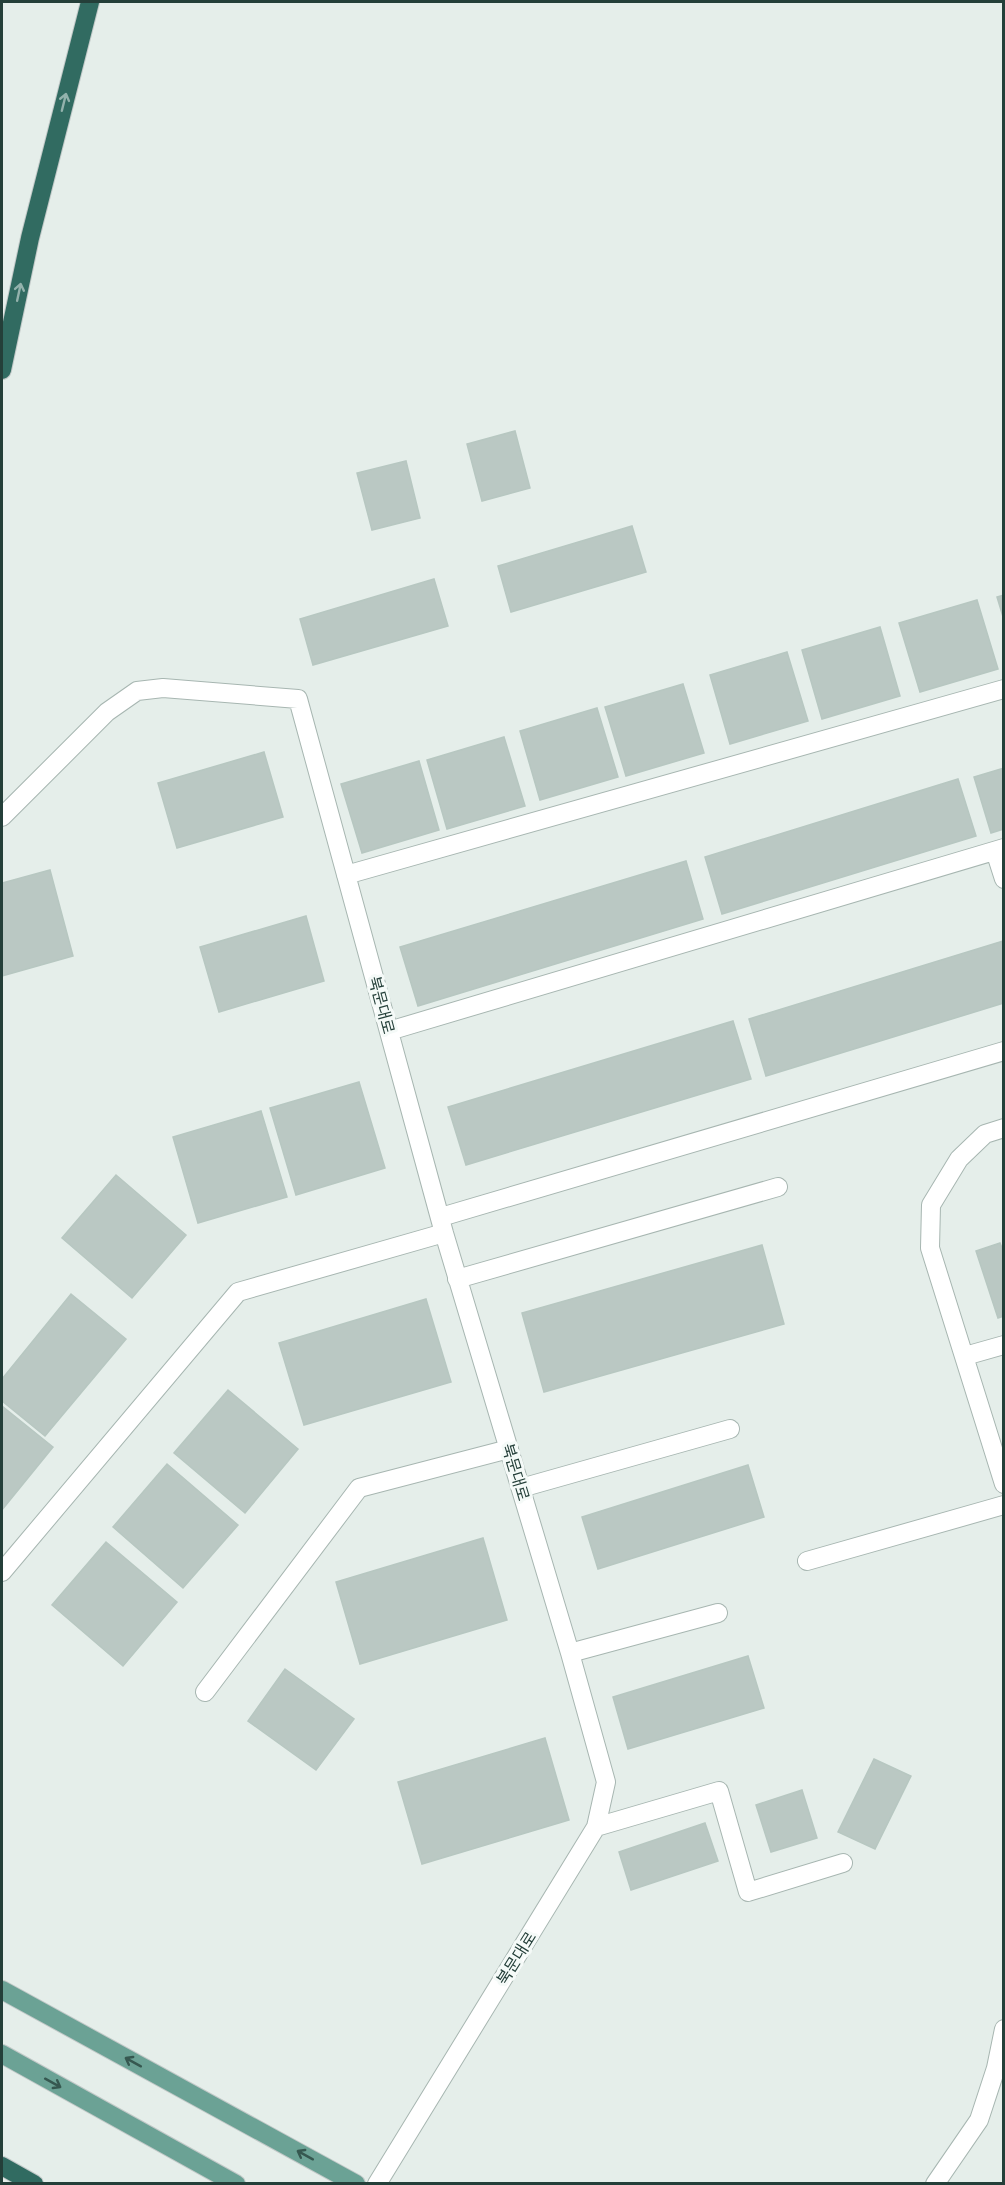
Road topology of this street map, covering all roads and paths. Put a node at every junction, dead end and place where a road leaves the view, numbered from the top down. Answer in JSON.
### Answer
{"nodes":[{"id":1,"x":90,"y":2,"type":"edge"},
{"id":2,"x":2,"y":370,"type":"edge"},
{"id":3,"x":1004,"y":689,"type":"edge"},
{"id":4,"x":2,"y":817,"type":"edge"},
{"id":5,"x":999,"y":849,"type":"edge"},
{"id":6,"x":346,"y":875,"type":"junction"},
{"id":7,"x":1004,"y":879,"type":"edge"},
{"id":8,"x":389,"y":1031,"type":"junction"},
{"id":9,"x":1004,"y":1051,"type":"edge"},
{"id":10,"x":1004,"y":1128,"type":"edge"},
{"id":11,"x":778,"y":1187,"type":"dead end"},
{"id":12,"x":442,"y":1225,"type":"junction"},
{"id":13,"x":457,"y":1280,"type":"junction"},
{"id":14,"x":1004,"y":1345,"type":"edge"},
{"id":15,"x":965,"y":1356,"type":"junction"},
{"id":16,"x":730,"y":1429,"type":"dead end"},
{"id":17,"x":509,"y":1449,"type":"junction"},
{"id":18,"x":1004,"y":1484,"type":"edge"},
{"id":19,"x":521,"y":1488,"type":"junction"},
{"id":20,"x":1004,"y":1504,"type":"edge"},
{"id":21,"x":807,"y":1561,"type":"dead end"},
{"id":22,"x":2,"y":1572,"type":"edge"},
{"id":23,"x":718,"y":1613,"type":"dead end"},
{"id":24,"x":570,"y":1653,"type":"junction"},
{"id":25,"x":205,"y":1692,"type":"dead end"},
{"id":26,"x":596,"y":1827,"type":"junction"},
{"id":27,"x":843,"y":1863,"type":"dead end"},
{"id":28,"x":2,"y":1990,"type":"edge"},
{"id":29,"x":1004,"y":2029,"type":"edge"},
{"id":30,"x":2,"y":2054,"type":"edge"},
{"id":31,"x":995,"y":2094,"type":"edge"},
{"id":32,"x":2,"y":2166,"type":"edge"},
{"id":33,"x":34,"y":2184,"type":"edge"},
{"id":34,"x":236,"y":2184,"type":"edge"},
{"id":35,"x":356,"y":2184,"type":"edge"},
{"id":36,"x":377,"y":2184,"type":"edge"},
{"id":37,"x":935,"y":2184,"type":"edge"}],
"edges":[{"from":2,"to":1,"type":"highway","one_way":true},
{"from":3,"to":6,"type":"street"},
{"from":4,"to":6,"type":"street","name":"북문대로"},
{"from":5,"to":7,"type":"street"},
{"from":5,"to":8,"type":"street"},
{"from":6,"to":8,"type":"street","name":"북문대로"},
{"from":8,"to":12,"type":"street","name":"북문대로"},
{"from":9,"to":12,"type":"street"},
{"from":10,"to":15,"type":"street"},
{"from":11,"to":13,"type":"street"},
{"from":12,"to":13,"type":"street","name":"북문대로"},
{"from":12,"to":22,"type":"street"},
{"from":13,"to":17,"type":"street","name":"북문대로"},
{"from":14,"to":15,"type":"street"},
{"from":15,"to":18,"type":"street"},
{"from":16,"to":19,"type":"street"},
{"from":17,"to":19,"type":"street","name":"북문대로"},
{"from":17,"to":25,"type":"street"},
{"from":19,"to":24,"type":"street","name":"북문대로"},
{"from":20,"to":21,"type":"street"},
{"from":23,"to":24,"type":"street"},
{"from":24,"to":26,"type":"street","name":"북문대로"},
{"from":26,"to":27,"type":"street"},
{"from":26,"to":36,"type":"street","name":"북문대로"},
{"from":35,"to":28,"type":"main road","one_way":true},
{"from":29,"to":31,"type":"street"},
{"from":30,"to":34,"type":"main road","one_way":true},
{"from":31,"to":37,"type":"street"},
{"from":32,"to":33,"type":"highway"}]}
